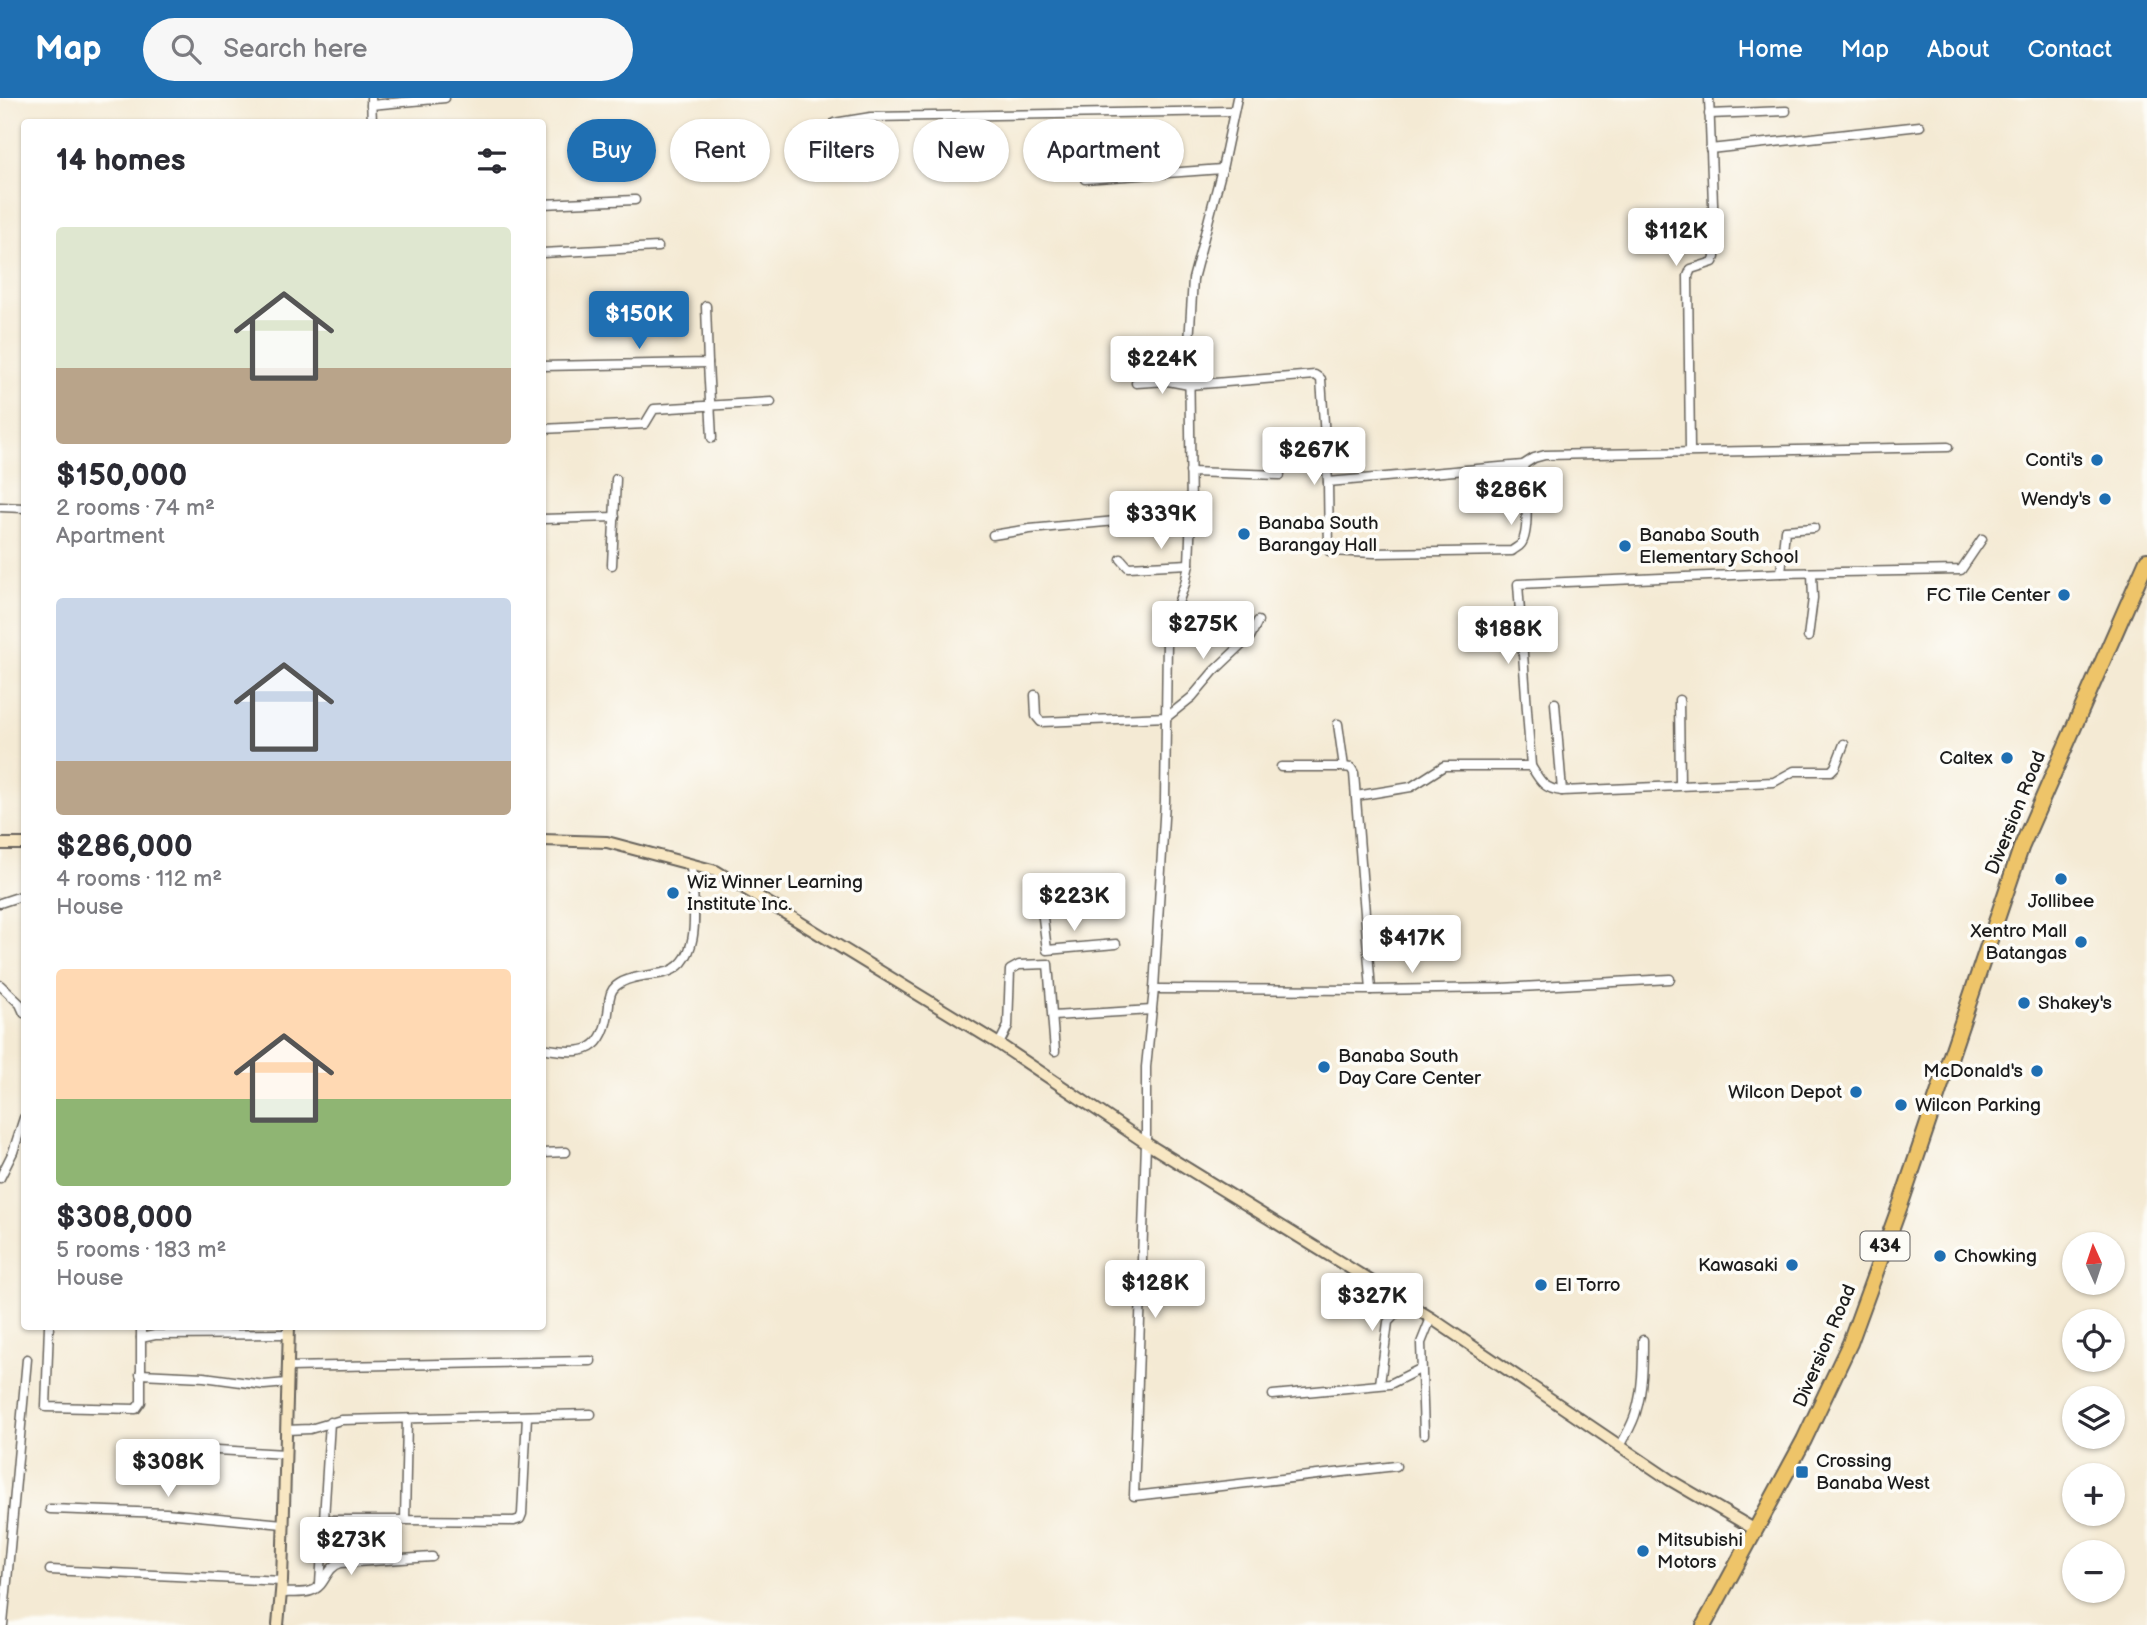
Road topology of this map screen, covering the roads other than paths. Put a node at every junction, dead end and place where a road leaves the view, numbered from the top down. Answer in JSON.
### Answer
{"nodes":[{"id":1,"x":445,"y":98,"type":"edge"},
{"id":2,"x":1237,"y":98,"type":"edge"},
{"id":3,"x":1709,"y":98,"type":"edge"},
{"id":4,"x":371,"y":101,"type":"edge"},
{"id":5,"x":1233,"y":111,"type":"junction"},
{"id":6,"x":1786,"y":111,"type":"dead end"},
{"id":7,"x":1709,"y":114,"type":"junction"},
{"id":8,"x":372,"y":119,"type":"edge"},
{"id":9,"x":856,"y":119,"type":"edge"},
{"id":10,"x":1920,"y":126,"type":"dead end"},
{"id":11,"x":1710,"y":149,"type":"junction"},
{"id":12,"x":1222,"y":169,"type":"junction"},
{"id":13,"x":1184,"y":172,"type":"edge"},
{"id":14,"x":635,"y":200,"type":"dead end"},
{"id":15,"x":546,"y":204,"type":"edge"},
{"id":16,"x":658,"y":247,"type":"dead end"},
{"id":17,"x":546,"y":253,"type":"edge"},
{"id":18,"x":706,"y":306,"type":"dead end"},
{"id":19,"x":708,"y":363,"type":"junction"},
{"id":20,"x":546,"y":366,"type":"edge"},
{"id":21,"x":1136,"y":383,"type":"dead end"},
{"id":22,"x":1189,"y":385,"type":"junction"},
{"id":23,"x":771,"y":402,"type":"dead end"},
{"id":24,"x":710,"y":405,"type":"junction"},
{"id":25,"x":546,"y":429,"type":"edge"},
{"id":26,"x":712,"y":438,"type":"dead end"},
{"id":27,"x":1948,"y":447,"type":"dead end"},
{"id":28,"x":1690,"y":450,"type":"junction"},
{"id":29,"x":1524,"y":465,"type":"junction"},
{"id":30,"x":1190,"y":472,"type":"junction"},
{"id":31,"x":1280,"y":475,"type":"dead end"},
{"id":32,"x":616,"y":479,"type":"dead end"},
{"id":33,"x":1328,"y":482,"type":"junction"},
{"id":34,"x":0,"y":507,"type":"edge"},
{"id":35,"x":21,"y":507,"type":"edge"},
{"id":36,"x":1191,"y":514,"type":"junction"},
{"id":37,"x":615,"y":517,"type":"junction"},
{"id":38,"x":546,"y":519,"type":"edge"},
{"id":39,"x":1814,"y":528,"type":"dead end"},
{"id":40,"x":993,"y":535,"type":"dead end"},
{"id":41,"x":1982,"y":539,"type":"dead end"},
{"id":42,"x":1121,"y":559,"type":"dead end"},
{"id":43,"x":2147,"y":559,"type":"edge"},
{"id":44,"x":1189,"y":564,"type":"junction"},
{"id":45,"x":611,"y":565,"type":"dead end"},
{"id":46,"x":1782,"y":573,"type":"junction"},
{"id":47,"x":1812,"y":574,"type":"junction"},
{"id":48,"x":1258,"y":621,"type":"dead end"},
{"id":49,"x":1808,"y":636,"type":"dead end"},
{"id":50,"x":1035,"y":695,"type":"dead end"},
{"id":51,"x":1679,"y":700,"type":"dead end"},
{"id":52,"x":1555,"y":703,"type":"dead end"},
{"id":53,"x":1167,"y":716,"type":"junction"},
{"id":54,"x":1338,"y":724,"type":"dead end"},
{"id":55,"x":1844,"y":744,"type":"dead end"},
{"id":56,"x":1531,"y":766,"type":"junction"},
{"id":57,"x":1281,"y":767,"type":"dead end"},
{"id":58,"x":1344,"y":767,"type":"junction"},
{"id":59,"x":1680,"y":785,"type":"junction"},
{"id":60,"x":1562,"y":792,"type":"junction"},
{"id":61,"x":1356,"y":796,"type":"junction"},
{"id":62,"x":546,"y":840,"type":"edge"},
{"id":63,"x":0,"y":844,"type":"edge"},
{"id":64,"x":21,"y":844,"type":"edge"},
{"id":65,"x":691,"y":864,"type":"junction"},
{"id":66,"x":21,"y":896,"type":"edge"},
{"id":67,"x":0,"y":903,"type":"edge"},
{"id":68,"x":1042,"y":910,"type":"dead end"},
{"id":69,"x":1115,"y":944,"type":"dead end"},
{"id":70,"x":1047,"y":950,"type":"junction"},
{"id":71,"x":1048,"y":964,"type":"junction"},
{"id":72,"x":1670,"y":979,"type":"dead end"},
{"id":73,"x":0,"y":985,"type":"edge"},
{"id":74,"x":1154,"y":989,"type":"junction"},
{"id":75,"x":1371,"y":990,"type":"junction"},
{"id":76,"x":21,"y":1006,"type":"edge"},
{"id":77,"x":1153,"y":1010,"type":"junction"},
{"id":78,"x":1053,"y":1016,"type":"junction"},
{"id":79,"x":999,"y":1044,"type":"junction"},
{"id":80,"x":546,"y":1049,"type":"edge"},
{"id":81,"x":1055,"y":1051,"type":"dead end"},
{"id":82,"x":21,"y":1127,"type":"edge"},
{"id":83,"x":1146,"y":1143,"type":"junction"},
{"id":84,"x":566,"y":1152,"type":"dead end"},
{"id":85,"x":546,"y":1153,"type":"edge"},
{"id":86,"x":0,"y":1178,"type":"edge"},
{"id":87,"x":1407,"y":1302,"type":"junction"},
{"id":88,"x":1431,"y":1318,"type":"junction"},
{"id":89,"x":49,"y":1330,"type":"edge"},
{"id":90,"x":141,"y":1330,"type":"edge"},
{"id":91,"x":193,"y":1330,"type":"edge"},
{"id":92,"x":289,"y":1330,"type":"edge"},
{"id":93,"x":141,"y":1338,"type":"junction"},
{"id":94,"x":1643,"y":1340,"type":"dead end"},
{"id":95,"x":27,"y":1359,"type":"dead end"},
{"id":96,"x":591,"y":1361,"type":"dead end"},
{"id":97,"x":288,"y":1367,"type":"junction"},
{"id":98,"x":1420,"y":1369,"type":"junction"},
{"id":99,"x":140,"y":1374,"type":"junction"},
{"id":100,"x":287,"y":1383,"type":"junction"},
{"id":101,"x":1380,"y":1384,"type":"junction"},
{"id":102,"x":1273,"y":1395,"type":"dead end"},
{"id":103,"x":591,"y":1414,"type":"dead end"},
{"id":104,"x":527,"y":1416,"type":"junction"},
{"id":105,"x":407,"y":1419,"type":"junction"},
{"id":106,"x":330,"y":1422,"type":"junction"},
{"id":107,"x":286,"y":1430,"type":"junction"},
{"id":108,"x":1424,"y":1434,"type":"dead end"},
{"id":109,"x":149,"y":1446,"type":"dead end"},
{"id":110,"x":1620,"y":1447,"type":"junction"},
{"id":111,"x":285,"y":1454,"type":"junction"},
{"id":112,"x":1396,"y":1466,"type":"dead end"},
{"id":113,"x":50,"y":1509,"type":"dead end"},
{"id":114,"x":324,"y":1520,"type":"junction"},
{"id":115,"x":405,"y":1520,"type":"junction"},
{"id":116,"x":283,"y":1524,"type":"junction"},
{"id":117,"x":1755,"y":1529,"type":"junction"},
{"id":118,"x":432,"y":1558,"type":"dead end"},
{"id":119,"x":50,"y":1570,"type":"dead end"},
{"id":120,"x":320,"y":1586,"type":"junction"},
{"id":121,"x":281,"y":1587,"type":"junction"},
{"id":122,"x":3,"y":1625,"type":"edge"},
{"id":123,"x":278,"y":1625,"type":"edge"},
{"id":124,"x":1704,"y":1625,"type":"edge"}],
"edges":[{"from":1,"to":4,"type":"street"},
{"from":2,"to":5,"type":"street"},
{"from":3,"to":7,"type":"street"},
{"from":4,"to":8,"type":"street"},
{"from":5,"to":9,"type":"street"},
{"from":5,"to":12,"type":"street"},
{"from":6,"to":7,"type":"street"},
{"from":7,"to":11,"type":"street"},
{"from":10,"to":11,"type":"street"},
{"from":11,"to":28,"type":"street"},
{"from":12,"to":13,"type":"street"},
{"from":12,"to":22,"type":"street"},
{"from":14,"to":15,"type":"street"},
{"from":16,"to":17,"type":"street"},
{"from":18,"to":19,"type":"street"},
{"from":19,"to":20,"type":"street"},
{"from":19,"to":24,"type":"street"},
{"from":21,"to":22,"type":"street"},
{"from":22,"to":30,"type":"street"},
{"from":22,"to":33,"type":"street"},
{"from":23,"to":24,"type":"street"},
{"from":24,"to":25,"type":"street"},
{"from":24,"to":26,"type":"street"},
{"from":27,"to":28,"type":"street"},
{"from":28,"to":29,"type":"street"},
{"from":29,"to":33,"type":"street"},
{"from":29,"to":33,"type":"street"},
{"from":30,"to":31,"type":"street"},
{"from":30,"to":36,"type":"street"},
{"from":32,"to":37,"type":"street"},
{"from":34,"to":35,"type":"street"},
{"from":36,"to":40,"type":"street"},
{"from":36,"to":44,"type":"street"},
{"from":37,"to":38,"type":"street"},
{"from":37,"to":45,"type":"street"},
{"from":39,"to":46,"type":"street"},
{"from":41,"to":47,"type":"street"},
{"from":42,"to":44,"type":"street"},
{"from":43,"to":117,"type":"highway","name":"Diversion Road","number":"434"},
{"from":44,"to":53,"type":"street"},
{"from":46,"to":47,"type":"street"},
{"from":46,"to":56,"type":"street"},
{"from":47,"to":49,"type":"street"},
{"from":48,"to":53,"type":"street"},
{"from":50,"to":53,"type":"street"},
{"from":51,"to":59,"type":"street"},
{"from":52,"to":60,"type":"street"},
{"from":53,"to":74,"type":"street"},
{"from":54,"to":58,"type":"street"},
{"from":55,"to":59,"type":"street"},
{"from":56,"to":60,"type":"street"},
{"from":56,"to":61,"type":"street"},
{"from":57,"to":58,"type":"street"},
{"from":58,"to":61,"type":"street"},
{"from":59,"to":60,"type":"street"},
{"from":61,"to":75,"type":"street"},
{"from":62,"to":65,"type":"street"},
{"from":63,"to":64,"type":"street"},
{"from":65,"to":79,"type":"street"},
{"from":65,"to":80,"type":"street"},
{"from":66,"to":67,"type":"street"},
{"from":68,"to":70,"type":"street"},
{"from":69,"to":70,"type":"street"},
{"from":70,"to":71,"type":"street"},
{"from":71,"to":78,"type":"street"},
{"from":71,"to":79,"type":"street"},
{"from":72,"to":75,"type":"street"},
{"from":73,"to":76,"type":"street"},
{"from":74,"to":75,"type":"street"},
{"from":74,"to":77,"type":"street"},
{"from":77,"to":78,"type":"street"},
{"from":77,"to":83,"type":"street"},
{"from":78,"to":81,"type":"street"},
{"from":79,"to":83,"type":"street"},
{"from":82,"to":86,"type":"street"},
{"from":83,"to":87,"type":"street"},
{"from":83,"to":112,"type":"street"},
{"from":84,"to":85,"type":"street"},
{"from":87,"to":88,"type":"street"},
{"from":87,"to":101,"type":"street"},
{"from":88,"to":98,"type":"street"},
{"from":88,"to":110,"type":"street"},
{"from":89,"to":99,"type":"street"},
{"from":90,"to":93,"type":"street"},
{"from":91,"to":92,"type":"street"},
{"from":91,"to":93,"type":"street"},
{"from":92,"to":97,"type":"street"},
{"from":93,"to":99,"type":"street"},
{"from":94,"to":110,"type":"street"},
{"from":95,"to":122,"type":"street"},
{"from":96,"to":97,"type":"street"},
{"from":97,"to":100,"type":"street"},
{"from":98,"to":101,"type":"street"},
{"from":98,"to":108,"type":"street"},
{"from":99,"to":100,"type":"street"},
{"from":100,"to":107,"type":"street"},
{"from":101,"to":102,"type":"street"},
{"from":103,"to":104,"type":"street"},
{"from":104,"to":105,"type":"street"},
{"from":104,"to":115,"type":"street"},
{"from":105,"to":106,"type":"street"},
{"from":105,"to":115,"type":"street"},
{"from":106,"to":107,"type":"street"},
{"from":106,"to":114,"type":"street"},
{"from":107,"to":111,"type":"street"},
{"from":109,"to":111,"type":"street"},
{"from":110,"to":117,"type":"street"},
{"from":111,"to":116,"type":"street"},
{"from":113,"to":116,"type":"street"},
{"from":114,"to":115,"type":"street"},
{"from":114,"to":120,"type":"street"},
{"from":116,"to":121,"type":"street"},
{"from":117,"to":124,"type":"highway","name":"Diversion Road","number":"434"},
{"from":118,"to":120,"type":"street"},
{"from":119,"to":121,"type":"street"},
{"from":120,"to":121,"type":"street"},
{"from":121,"to":123,"type":"street"}]}
